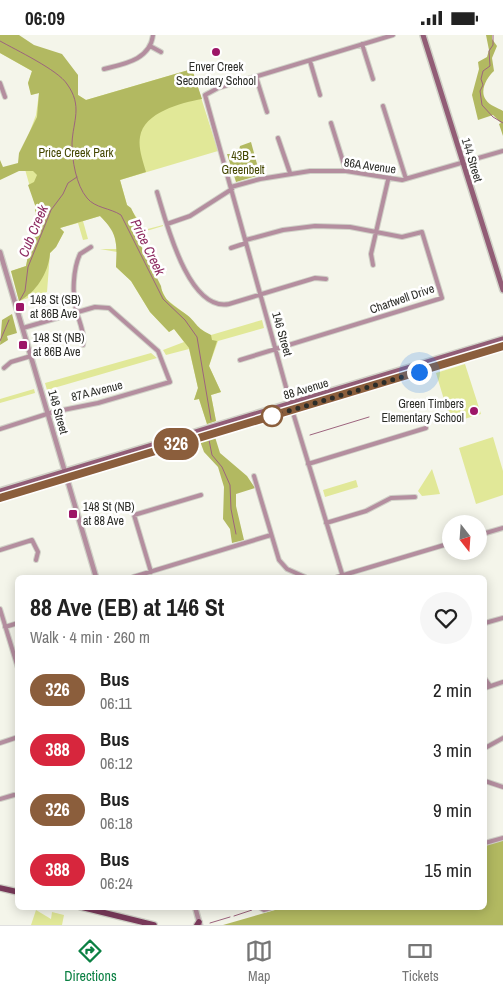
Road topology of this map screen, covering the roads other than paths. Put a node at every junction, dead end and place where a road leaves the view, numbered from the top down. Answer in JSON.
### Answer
{"nodes":[{"id":1,"x":153,"y":35,"type":"edge"},
{"id":2,"x":393,"y":35,"type":"edge"},
{"id":3,"x":423,"y":35,"type":"edge"},
{"id":4,"x":362,"y":45,"type":"junction"},
{"id":5,"x":150,"y":46,"type":"junction"},
{"id":6,"x":161,"y":52,"type":"dead end"},
{"id":7,"x":310,"y":61,"type":"junction"},
{"id":8,"x":104,"y":69,"type":"dead end"},
{"id":9,"x":256,"y":77,"type":"junction"},
{"id":10,"x":373,"y":79,"type":"dead end"},
{"id":11,"x":0,"y":83,"type":"edge"},
{"id":12,"x":320,"y":95,"type":"dead end"},
{"id":13,"x":5,"y":97,"type":"dead end"},
{"id":14,"x":383,"y":106,"type":"dead end"},
{"id":15,"x":267,"y":111,"type":"dead end"},
{"id":16,"x":331,"y":123,"type":"dead end"},
{"id":17,"x":278,"y":138,"type":"dead end"},
{"id":18,"x":503,"y":151,"type":"edge"},
{"id":19,"x":463,"y":163,"type":"junction"},
{"id":20,"x":346,"y":171,"type":"junction"},
{"id":21,"x":290,"y":173,"type":"junction"},
{"id":22,"x":406,"y":179,"type":"junction"},
{"id":23,"x":388,"y":180,"type":"junction"},
{"id":24,"x":232,"y":188,"type":"junction"},
{"id":25,"x":157,"y":192,"type":"dead end"},
{"id":26,"x":167,"y":224,"type":"junction"},
{"id":27,"x":376,"y":232,"type":"junction"},
{"id":28,"x":246,"y":241,"type":"junction"},
{"id":29,"x":91,"y":247,"type":"dead end"},
{"id":30,"x":231,"y":248,"type":"dead end"},
{"id":31,"x":0,"y":252,"type":"edge"},
{"id":32,"x":373,"y":265,"type":"dead end"},
{"id":33,"x":326,"y":279,"type":"dead end"},
{"id":34,"x":503,"y":290,"type":"edge"},
{"id":35,"x":261,"y":295,"type":"junction"},
{"id":36,"x":112,"y":301,"type":"dead end"},
{"id":37,"x":109,"y":307,"type":"junction"},
{"id":38,"x":76,"y":312,"type":"junction"},
{"id":39,"x":23,"y":328,"type":"junction"},
{"id":40,"x":503,"y":339,"type":"edge"},
{"id":41,"x":83,"y":345,"type":"dead end"},
{"id":42,"x":503,"y":346,"type":"edge"},
{"id":43,"x":276,"y":350,"type":"junction"},
{"id":44,"x":31,"y":356,"type":"junction"},
{"id":45,"x":240,"y":360,"type":"dead end"},
{"id":46,"x":4,"y":368,"type":"dead end"},
{"id":47,"x":291,"y":404,"type":"junction"},
{"id":48,"x":293,"y":410,"type":"junction"},
{"id":49,"x":48,"y":414,"type":"junction"},
{"id":50,"x":0,"y":429,"type":"edge"},
{"id":51,"x":426,"y":429,"type":"dead end"},
{"id":52,"x":308,"y":464,"type":"junction"},
{"id":53,"x":64,"y":471,"type":"junction"},
{"id":54,"x":254,"y":476,"type":"dead end"},
{"id":55,"x":66,"y":477,"type":"junction"},
{"id":56,"x":0,"y":491,"type":"edge"},
{"id":57,"x":201,"y":495,"type":"dead end"},
{"id":58,"x":415,"y":497,"type":"dead end"},
{"id":59,"x":0,"y":498,"type":"edge"},
{"id":60,"x":326,"y":523,"type":"junction"},
{"id":61,"x":503,"y":528,"type":"edge"},
{"id":62,"x":488,"y":532,"type":"edge"},
{"id":63,"x":271,"y":535,"type":"junction"},
{"id":64,"x":442,"y":546,"type":"edge"},
{"id":65,"x":0,"y":550,"type":"edge"},
{"id":66,"x":36,"y":560,"type":"dead end"},
{"id":67,"x":150,"y":572,"type":"junction"},
{"id":68,"x":95,"y":575,"type":"edge"},
{"id":69,"x":140,"y":575,"type":"edge"},
{"id":70,"x":151,"y":575,"type":"edge"},
{"id":71,"x":294,"y":575,"type":"edge"},
{"id":72,"x":342,"y":575,"type":"edge"},
{"id":73,"x":349,"y":575,"type":"edge"},
{"id":74,"x":0,"y":609,"type":"edge"},
{"id":75,"x":503,"y":618,"type":"edge"},
{"id":76,"x":487,"y":622,"type":"edge"},
{"id":77,"x":15,"y":624,"type":"edge"},
{"id":78,"x":5,"y":627,"type":"junction"},
{"id":79,"x":15,"y":658,"type":"edge"},
{"id":80,"x":503,"y":682,"type":"edge"},
{"id":81,"x":487,"y":687,"type":"edge"},
{"id":82,"x":15,"y":738,"type":"edge"},
{"id":83,"x":503,"y":738,"type":"edge"},
{"id":84,"x":0,"y":743,"type":"edge"},
{"id":85,"x":487,"y":747,"type":"edge"},
{"id":86,"x":487,"y":782,"type":"edge"},
{"id":87,"x":503,"y":787,"type":"edge"},
{"id":88,"x":14,"y":795,"type":"dead end"},
{"id":89,"x":0,"y":799,"type":"edge"},
{"id":90,"x":503,"y":838,"type":"edge"},
{"id":91,"x":487,"y":842,"type":"edge"},
{"id":92,"x":0,"y":888,"type":"edge"},
{"id":93,"x":15,"y":891,"type":"edge"},
{"id":94,"x":93,"y":910,"type":"edge"},
{"id":95,"x":196,"y":910,"type":"edge"},
{"id":96,"x":144,"y":923,"type":"edge"},
{"id":97,"x":199,"y":924,"type":"edge"},
{"id":98,"x":154,"y":925,"type":"edge"}],
"edges":[{"from":1,"to":5,"type":"street"},
{"from":2,"to":4,"type":"street"},
{"from":3,"to":19,"type":"main road","name":"144 Street"},
{"from":4,"to":7,"type":"street"},
{"from":4,"to":10,"type":"street"},
{"from":5,"to":6,"type":"street"},
{"from":5,"to":8,"type":"street"},
{"from":7,"to":9,"type":"street"},
{"from":7,"to":12,"type":"street"},
{"from":9,"to":15,"type":"street"},
{"from":9,"to":24,"type":"street","name":"146 Street"},
{"from":11,"to":13,"type":"street"},
{"from":14,"to":22,"type":"street"},
{"from":16,"to":20,"type":"street"},
{"from":17,"to":21,"type":"street"},
{"from":18,"to":19,"type":"street","name":"86A Avenue"},
{"from":19,"to":22,"type":"street","name":"86A Avenue"},
{"from":19,"to":34,"type":"main road","name":"144 Street"},
{"from":20,"to":21,"type":"street","name":"86A Avenue"},
{"from":20,"to":23,"type":"street","name":"86A Avenue"},
{"from":21,"to":24,"type":"street","name":"86A Avenue"},
{"from":22,"to":23,"type":"street","name":"86A Avenue"},
{"from":23,"to":27,"type":"street"},
{"from":24,"to":26,"type":"street","name":"86A Avenue"},
{"from":24,"to":28,"type":"street","name":"146 Street"},
{"from":25,"to":26,"type":"street"},
{"from":26,"to":35,"type":"street"},
{"from":27,"to":28,"type":"street","name":"Chartwell Drive"},
{"from":27,"to":32,"type":"street"},
{"from":27,"to":43,"type":"street","name":"Chartwell Drive"},
{"from":28,"to":30,"type":"street","name":"Chartwell Drive"},
{"from":28,"to":35,"type":"street","name":"146 Street"},
{"from":29,"to":38,"type":"street"},
{"from":31,"to":39,"type":"street","name":"148 Street"},
{"from":33,"to":35,"type":"street"},
{"from":35,"to":43,"type":"street","name":"146 Street"},
{"from":36,"to":37,"type":"street"},
{"from":37,"to":38,"type":"street"},
{"from":37,"to":49,"type":"street","name":"87A Avenue"},
{"from":38,"to":39,"type":"street"},
{"from":38,"to":41,"type":"street"},
{"from":39,"to":44,"type":"street","name":"148 Street"},
{"from":40,"to":47,"type":"main road","name":"88 Avenue"},
{"from":42,"to":48,"type":"main road","name":"88 Avenue"},
{"from":43,"to":45,"type":"street"},
{"from":43,"to":47,"type":"street","name":"146 Street"},
{"from":44,"to":46,"type":"street"},
{"from":44,"to":49,"type":"street","name":"148 Street"},
{"from":47,"to":48,"type":"street","name":"146 Street"},
{"from":47,"to":53,"type":"main road","name":"88 Avenue"},
{"from":48,"to":52,"type":"street","name":"146 Street"},
{"from":48,"to":55,"type":"main road","name":"88 Avenue"},
{"from":49,"to":50,"type":"street","name":"87A Avenue"},
{"from":49,"to":53,"type":"street","name":"148 Street"},
{"from":51,"to":52,"type":"street"},
{"from":52,"to":60,"type":"street","name":"146 Street"},
{"from":53,"to":55,"type":"street","name":"148 Street"},
{"from":53,"to":56,"type":"main road","name":"88 Avenue"},
{"from":54,"to":63,"type":"street"},
{"from":55,"to":59,"type":"main road","name":"88 Avenue"},
{"from":55,"to":68,"type":"street","name":"148 Street"},
{"from":57,"to":67,"type":"street"},
{"from":58,"to":60,"type":"street"},
{"from":60,"to":72,"type":"street","name":"146 Street"},
{"from":61,"to":62,"type":"street"},
{"from":63,"to":67,"type":"street"},
{"from":63,"to":71,"type":"street"},
{"from":64,"to":73,"type":"street"},
{"from":65,"to":66,"type":"street"},
{"from":67,"to":69,"type":"street"},
{"from":67,"to":70,"type":"street"},
{"from":74,"to":78,"type":"street"},
{"from":75,"to":76,"type":"street"},
{"from":77,"to":78,"type":"street"},
{"from":78,"to":79,"type":"street"},
{"from":80,"to":81,"type":"street"},
{"from":82,"to":84,"type":"street"},
{"from":83,"to":85,"type":"street"},
{"from":86,"to":87,"type":"street"},
{"from":88,"to":89,"type":"street"},
{"from":90,"to":91,"type":"street"},
{"from":92,"to":93,"type":"main road"},
{"from":94,"to":96,"type":"main road"},
{"from":95,"to":97,"type":"street"},
{"from":96,"to":98,"type":"main road"}]}
